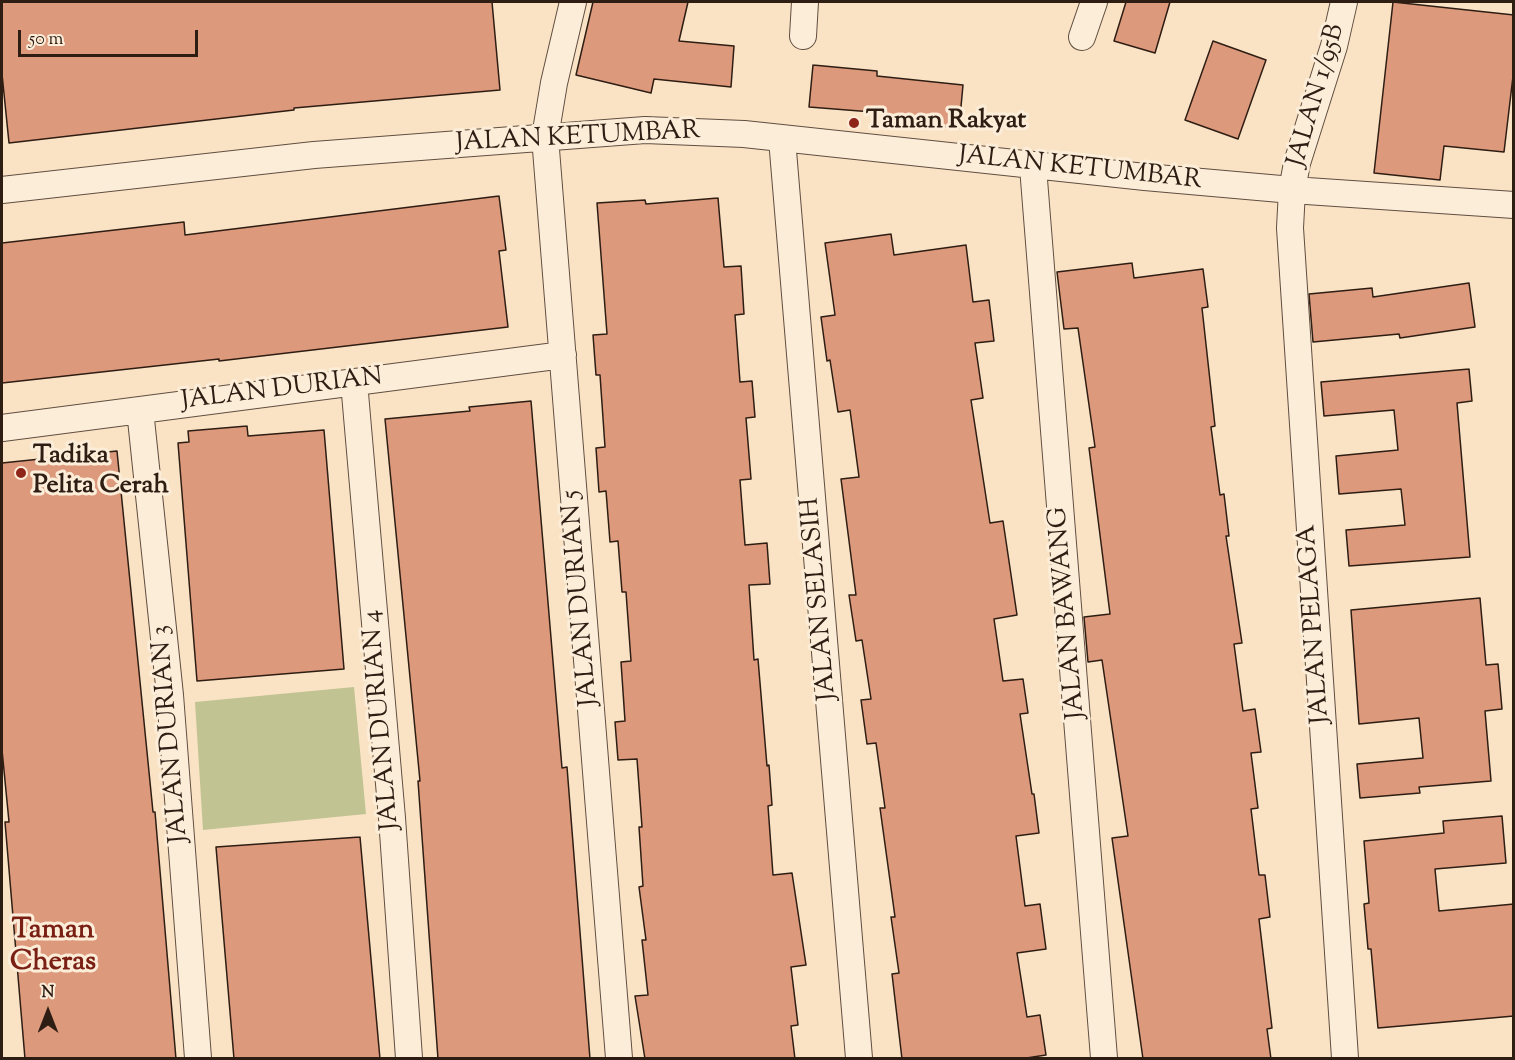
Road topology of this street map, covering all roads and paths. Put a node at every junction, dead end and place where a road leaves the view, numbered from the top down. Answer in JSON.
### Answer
{"nodes":[{"id":1,"x":573,"y":2,"type":"edge"},
{"id":2,"x":805,"y":2,"type":"edge"},
{"id":3,"x":1094,"y":2,"type":"edge"},
{"id":4,"x":1344,"y":2,"type":"edge"},
{"id":5,"x":803,"y":36,"type":"dead end"},
{"id":6,"x":1082,"y":37,"type":"dead end"},
{"id":7,"x":545,"y":137,"type":"junction"},
{"id":8,"x":782,"y":139,"type":"junction"},
{"id":9,"x":1033,"y":167,"type":"junction"},
{"id":10,"x":2,"y":190,"type":"edge"},
{"id":11,"x":1292,"y":190,"type":"junction"},
{"id":12,"x":1514,"y":205,"type":"edge"},
{"id":13,"x":563,"y":355,"type":"junction"},
{"id":14,"x":354,"y":382,"type":"junction"},
{"id":15,"x":140,"y":410,"type":"junction"},
{"id":16,"x":2,"y":428,"type":"edge"},
{"id":17,"x":198,"y":1059,"type":"edge"},
{"id":18,"x":409,"y":1059,"type":"edge"},
{"id":19,"x":619,"y":1059,"type":"edge"},
{"id":20,"x":859,"y":1059,"type":"edge"},
{"id":21,"x":1104,"y":1059,"type":"edge"},
{"id":22,"x":1345,"y":1059,"type":"edge"}],
"edges":[{"from":1,"to":7,"type":"street","name":"JALAN DURIAN 5"},
{"from":2,"to":5,"type":"street"},
{"from":3,"to":6,"type":"street"},
{"from":4,"to":11,"type":"street","name":"JALAN 1/95B"},
{"from":7,"to":8,"type":"street","name":"JALAN KETUMBAR"},
{"from":7,"to":10,"type":"street","name":"JALAN KETUMBAR"},
{"from":7,"to":13,"type":"street","name":"JALAN DURIAN 5"},
{"from":8,"to":9,"type":"street","name":"JALAN KETUMBAR"},
{"from":8,"to":20,"type":"street","name":"JALAN SELASIH"},
{"from":9,"to":11,"type":"street","name":"JALAN KETUMBAR"},
{"from":9,"to":21,"type":"street","name":"JALAN BAWANG"},
{"from":11,"to":12,"type":"street","name":"JALAN KETUMBAR"},
{"from":11,"to":22,"type":"street","name":"JALAN PELAGA"},
{"from":13,"to":14,"type":"street","name":"JALAN DURIAN"},
{"from":13,"to":19,"type":"street","name":"JALAN DURIAN 5"},
{"from":14,"to":15,"type":"street","name":"JALAN DURIAN"},
{"from":14,"to":18,"type":"street","name":"JALAN DURIAN 4"},
{"from":15,"to":16,"type":"street","name":"JALAN DURIAN"},
{"from":15,"to":17,"type":"street","name":"JALAN DURIAN 3"}]}
